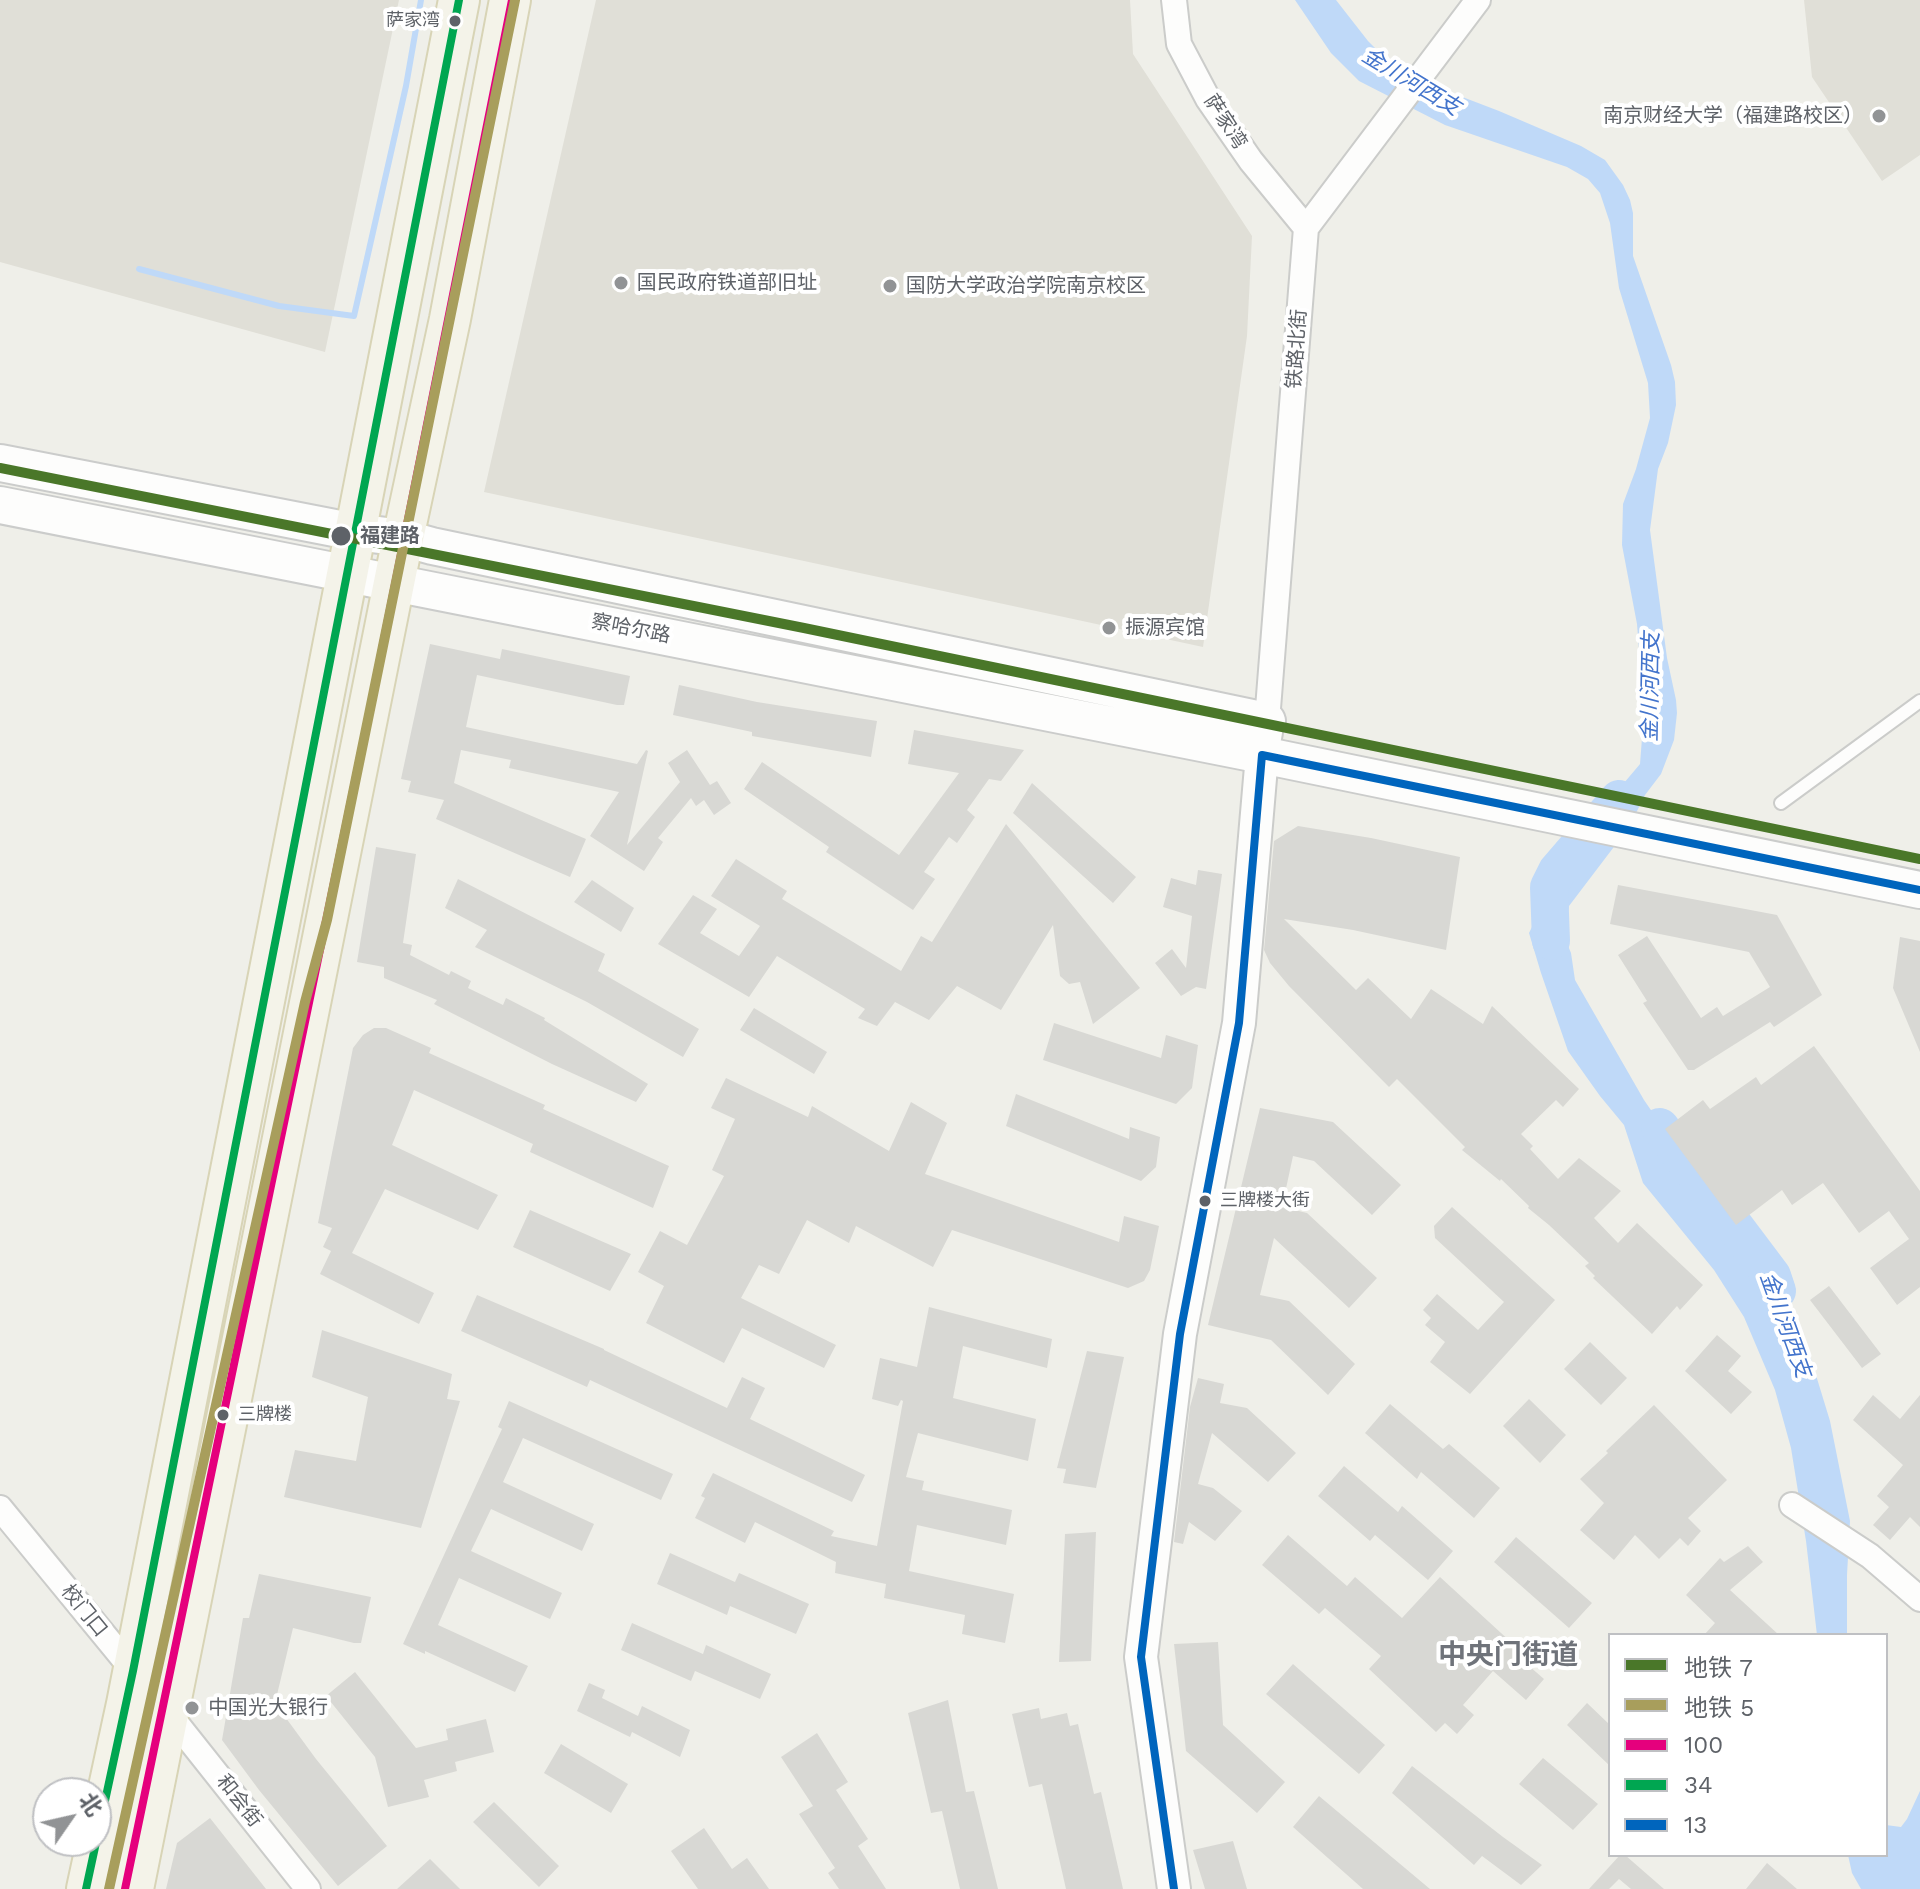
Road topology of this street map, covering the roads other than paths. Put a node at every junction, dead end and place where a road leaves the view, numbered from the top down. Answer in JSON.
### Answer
{"nodes":[{"id":1,"x":459,"y":0,"type":"edge"},
{"id":2,"x":510,"y":0,"type":"edge"},
{"id":3,"x":1174,"y":0,"type":"edge"},
{"id":4,"x":1478,"y":0,"type":"edge"},
{"id":5,"x":1306,"y":228,"type":"junction"},
{"id":6,"x":0,"y":463,"type":"edge"},
{"id":7,"x":0,"y":505,"type":"edge"},
{"id":8,"x":355,"y":532,"type":"junction"},
{"id":9,"x":403,"y":538,"type":"junction"},
{"id":10,"x":347,"y":573,"type":"junction"},
{"id":11,"x":395,"y":582,"type":"junction"},
{"id":12,"x":1920,"y":701,"type":"edge"},
{"id":13,"x":1265,"y":738,"type":"junction"},
{"id":14,"x":1781,"y":803,"type":"dead end"},
{"id":15,"x":1920,"y":890,"type":"edge"},
{"id":16,"x":1792,"y":1505,"type":"dead end"},
{"id":17,"x":0,"y":1508,"type":"edge"},
{"id":18,"x":1920,"y":1599,"type":"edge"},
{"id":19,"x":133,"y":1671,"type":"junction"},
{"id":20,"x":169,"y":1714,"type":"junction"},
{"id":21,"x":87,"y":1889,"type":"edge"},
{"id":22,"x":133,"y":1889,"type":"edge"},
{"id":23,"x":308,"y":1889,"type":"edge"},
{"id":24,"x":1174,"y":1889,"type":"edge"}],
"edges":[{"from":1,"to":8,"type":"main road"},
{"from":2,"to":9,"type":"main road"},
{"from":3,"to":5,"type":"street","name":"萨家湾"},
{"from":4,"to":5,"type":"street"},
{"from":5,"to":13,"type":"street","name":"铁路北街"},
{"from":6,"to":8,"type":"main road","name":"察哈尔路"},
{"from":7,"to":10,"type":"main road","name":"察哈尔路"},
{"from":8,"to":9,"type":"main road","name":"察哈尔路"},
{"from":8,"to":10,"type":"main road"},
{"from":9,"to":11,"type":"main road"},
{"from":9,"to":13,"type":"main road","name":"察哈尔路"},
{"from":10,"to":11,"type":"main road","name":"察哈尔路"},
{"from":10,"to":19,"type":"main road"},
{"from":11,"to":13,"type":"main road","name":"察哈尔路"},
{"from":11,"to":20,"type":"main road"},
{"from":12,"to":14,"type":"lane"},
{"from":13,"to":15,"type":"main road"},
{"from":13,"to":24,"type":"street"},
{"from":16,"to":18,"type":"street"},
{"from":17,"to":19,"type":"street","name":"校门口"},
{"from":19,"to":20,"type":"street","name":"校门口"},
{"from":19,"to":21,"type":"main road"},
{"from":20,"to":22,"type":"main road"},
{"from":20,"to":23,"type":"street","name":"和会街"}]}
